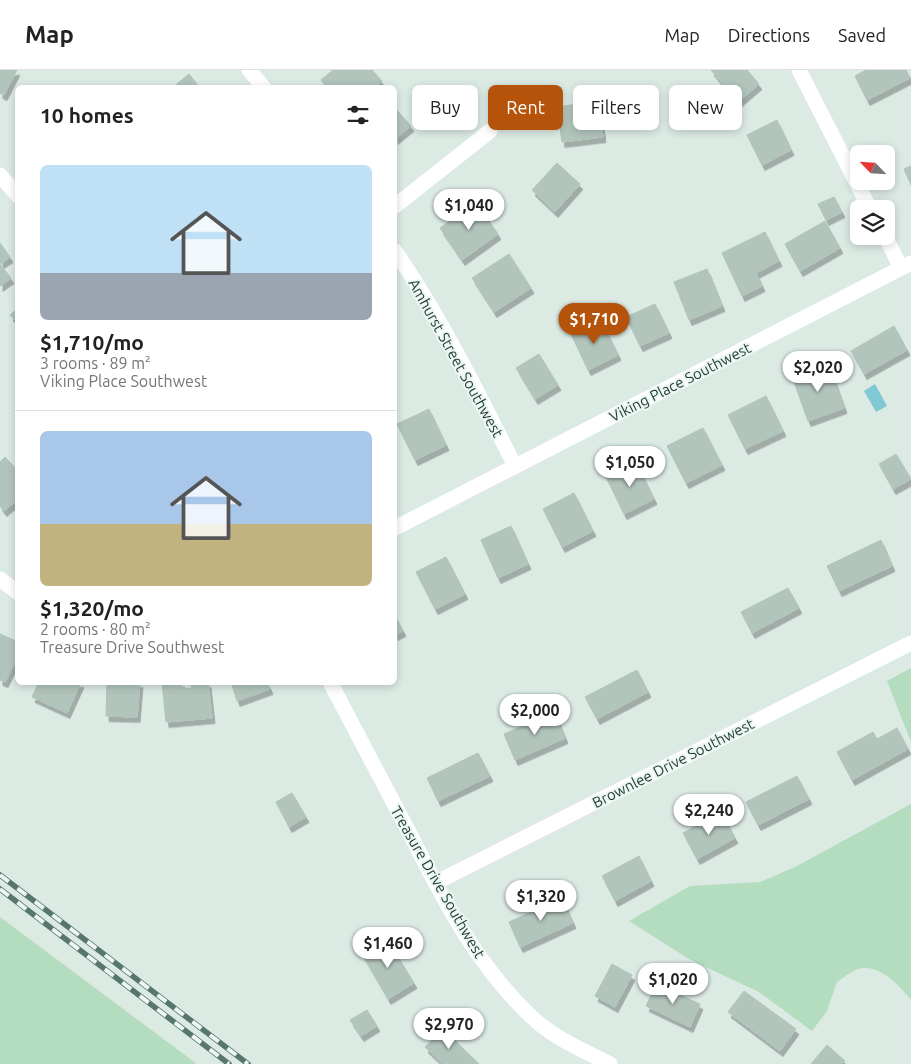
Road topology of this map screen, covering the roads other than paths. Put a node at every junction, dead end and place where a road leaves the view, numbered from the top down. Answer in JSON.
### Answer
{"nodes":[{"id":1,"x":249,"y":70,"type":"edge"},
{"id":2,"x":799,"y":70,"type":"edge"},
{"id":3,"x":262,"y":85,"type":"edge"},
{"id":4,"x":490,"y":131,"type":"dead end"},
{"id":5,"x":0,"y":174,"type":"edge"},
{"id":6,"x":15,"y":192,"type":"edge"},
{"id":7,"x":865,"y":200,"type":"edge"},
{"id":8,"x":397,"y":204,"type":"edge"},
{"id":9,"x":891,"y":245,"type":"edge"},
{"id":10,"x":397,"y":254,"type":"edge"},
{"id":11,"x":906,"y":266,"type":"edge"},
{"id":12,"x":515,"y":466,"type":"junction"},
{"id":13,"x":397,"y":527,"type":"edge"},
{"id":14,"x":0,"y":579,"type":"edge"},
{"id":15,"x":15,"y":591,"type":"edge"},
{"id":16,"x":911,"y":643,"type":"edge"},
{"id":17,"x":332,"y":685,"type":"edge"},
{"id":18,"x":435,"y":883,"type":"junction"},
{"id":19,"x":610,"y":1064,"type":"edge"}],
"edges":[{"from":1,"to":3,"type":"street"},
{"from":2,"to":7,"type":"street"},
{"from":4,"to":8,"type":"street"},
{"from":5,"to":6,"type":"street"},
{"from":9,"to":11,"type":"street"},
{"from":10,"to":12,"type":"street","name":"Amhurst Street Southwest"},
{"from":11,"to":12,"type":"street","name":"Viking Place Southwest"},
{"from":12,"to":13,"type":"street","name":"Viking Place Southwest"},
{"from":14,"to":15,"type":"street"},
{"from":16,"to":18,"type":"street","name":"Brownlee Drive Southwest"},
{"from":17,"to":18,"type":"street","name":"Treasure Drive Southwest"},
{"from":18,"to":19,"type":"street","name":"Treasure Drive Southwest"}]}
